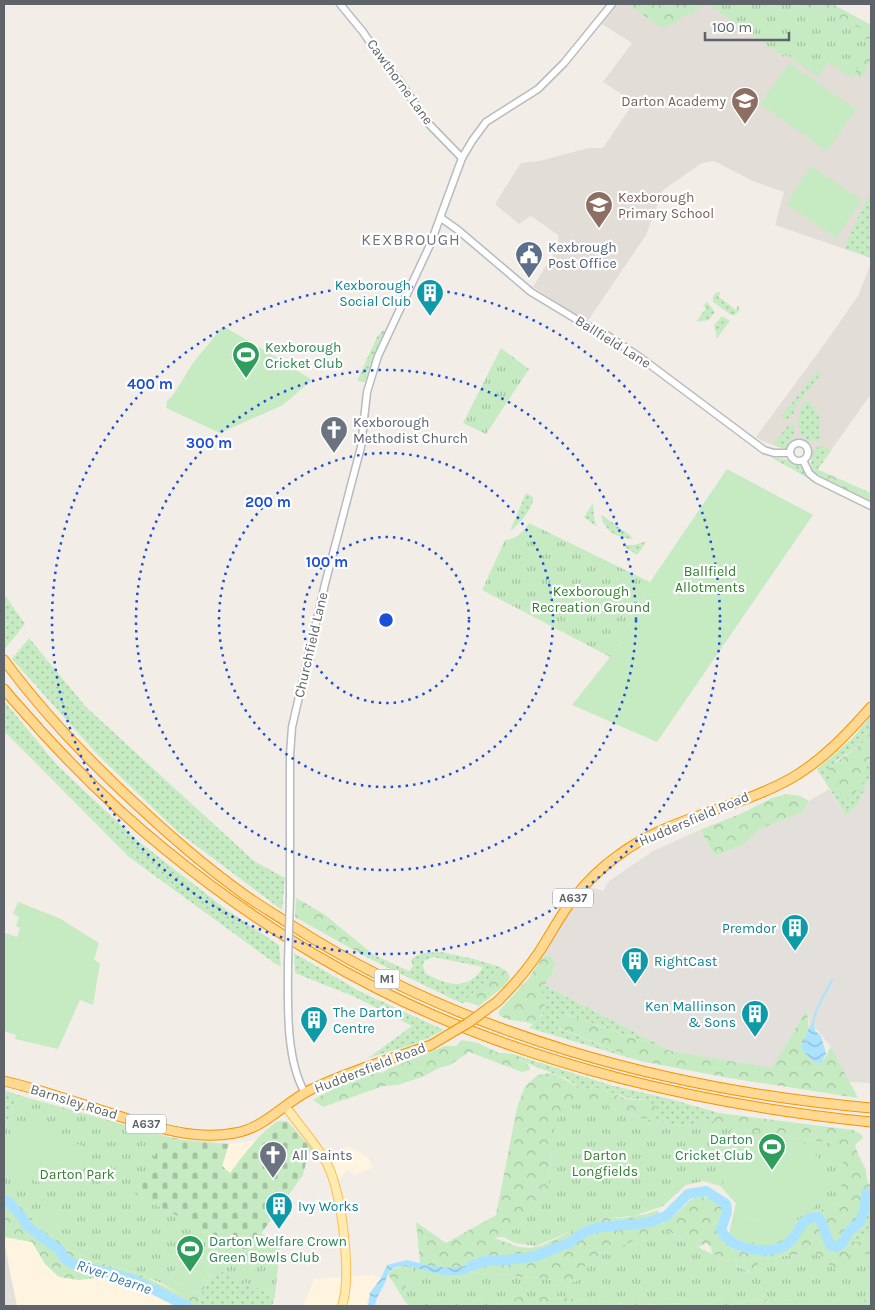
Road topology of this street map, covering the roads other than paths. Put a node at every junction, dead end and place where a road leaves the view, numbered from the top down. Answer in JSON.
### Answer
{"nodes":[{"id":1,"x":340,"y":4,"type":"edge"},
{"id":2,"x":612,"y":4,"type":"edge"},
{"id":3,"x":462,"y":158,"type":"junction"},
{"id":4,"x":441,"y":218,"type":"junction"},
{"id":5,"x":790,"y":453,"type":"junction"},
{"id":6,"x":803,"y":460,"type":"junction"},
{"id":7,"x":871,"y":506,"type":"edge"},
{"id":8,"x":4,"y":660,"type":"edge"},
{"id":9,"x":4,"y":689,"type":"edge"},
{"id":10,"x":871,"y":706,"type":"edge"},
{"id":11,"x":4,"y":1081,"type":"edge"},
{"id":12,"x":305,"y":1093,"type":"junction"},
{"id":13,"x":286,"y":1107,"type":"junction"},
{"id":14,"x":871,"y":1108,"type":"edge"},
{"id":15,"x":871,"y":1122,"type":"edge"},
{"id":16,"x":342,"y":1306,"type":"edge"}],
"edges":[{"from":1,"to":3,"type":"street","name":"Cawthorne Lane"},
{"from":2,"to":3,"type":"street","name":"Churchfield Lane"},
{"from":3,"to":4,"type":"street","name":"Churchfield Lane"},
{"from":4,"to":5,"type":"street","name":"Ballfield Lane"},
{"from":4,"to":12,"type":"street","name":"Churchfield Lane","bridge":true},
{"from":5,"to":6,"type":"street","name":"Ballfield Lane"},
{"from":5,"to":6,"type":"street","name":"Ballfield Lane"},
{"from":6,"to":7,"type":"street","name":"Ballfield Lane"},
{"from":8,"to":14,"type":"highway","number":"M1"},
{"from":9,"to":15,"type":"highway","number":"M1"},
{"from":10,"to":12,"type":"highway","name":"Huddersfield Road","number":"A637","bridge":true},
{"from":11,"to":13,"type":"highway","name":"Barnsley Road","number":"A637"},
{"from":12,"to":13,"type":"highway","name":"Huddersfield Road","number":"A637"},
{"from":13,"to":16,"type":"main road"}]}
